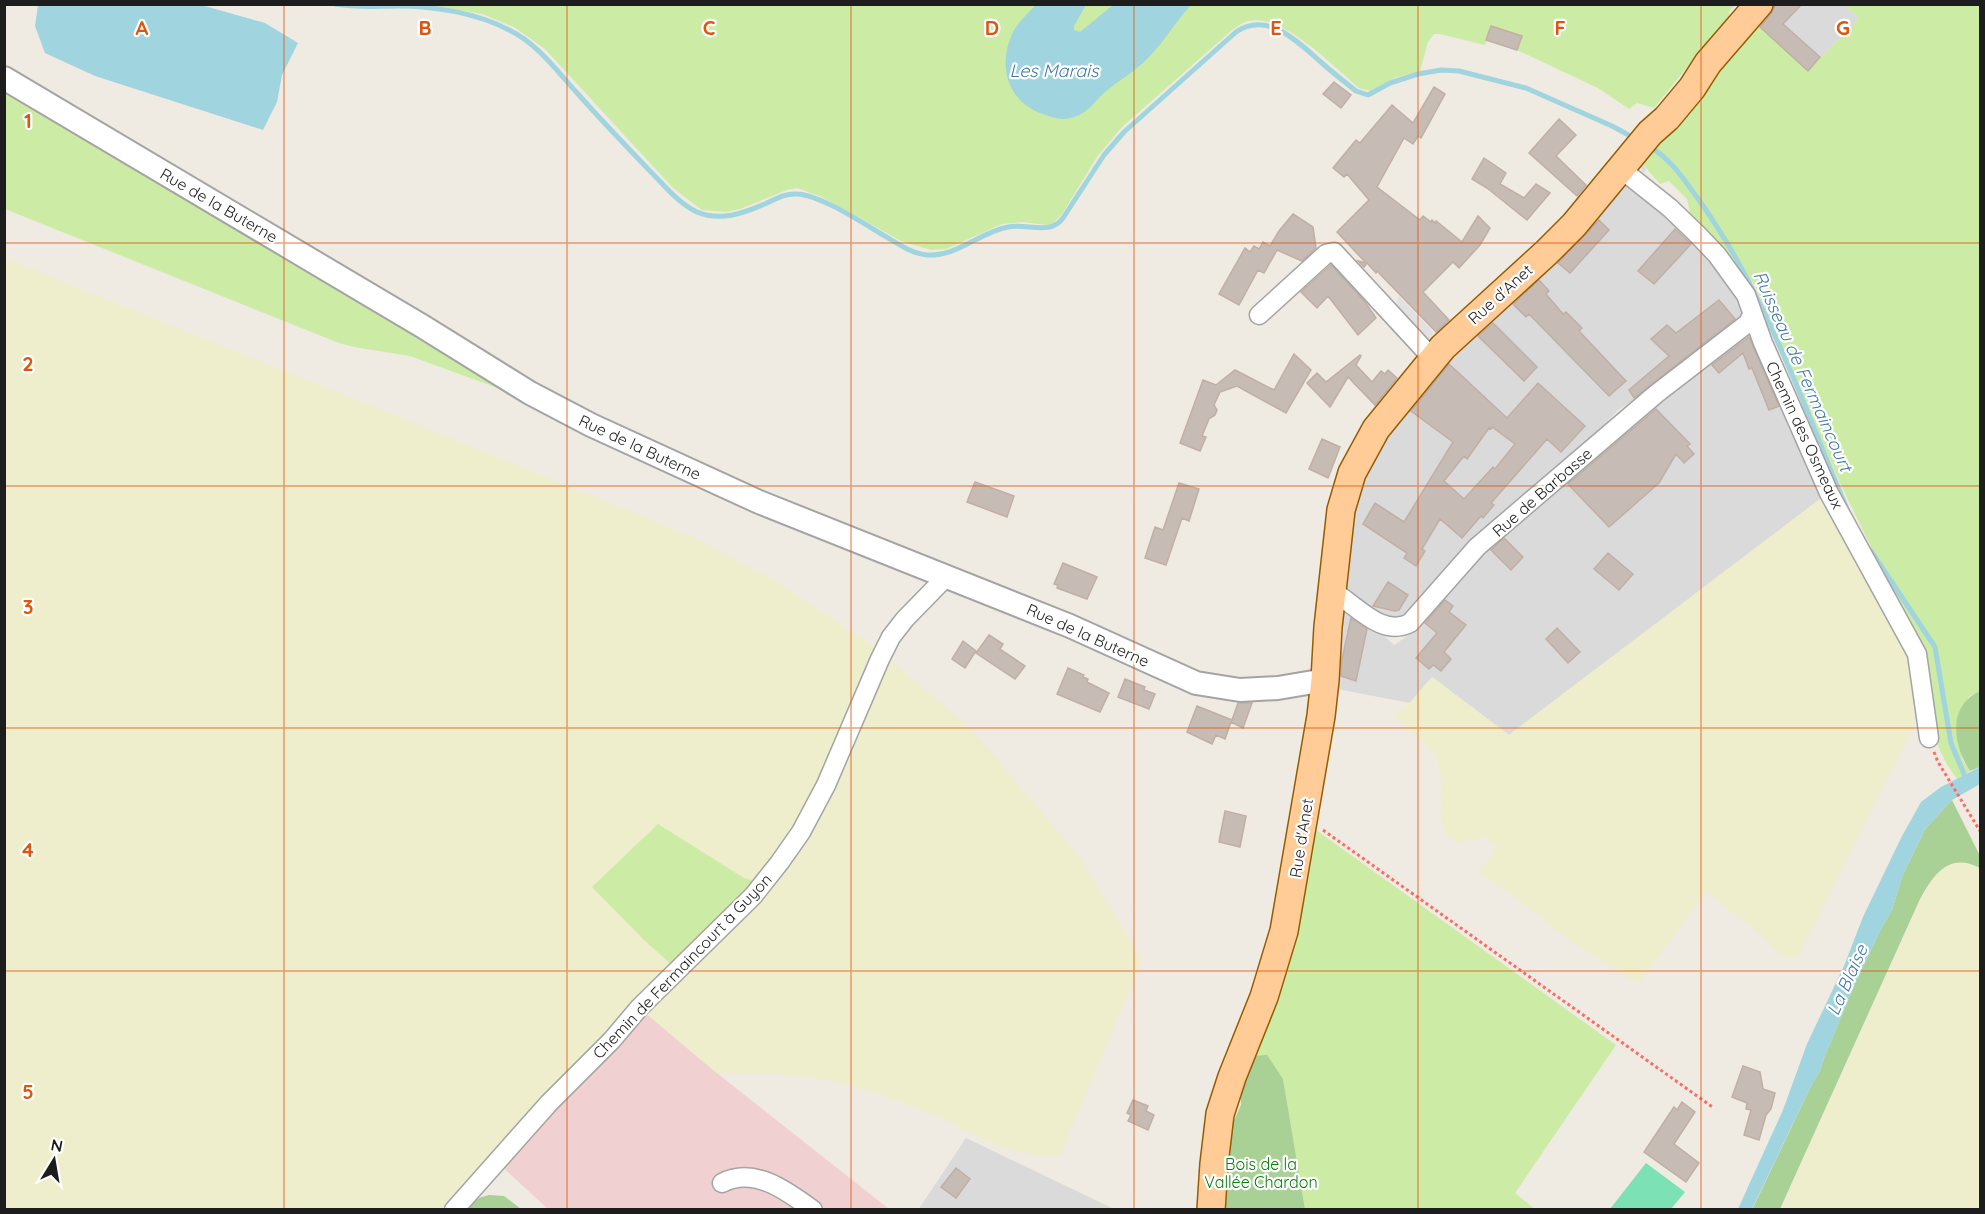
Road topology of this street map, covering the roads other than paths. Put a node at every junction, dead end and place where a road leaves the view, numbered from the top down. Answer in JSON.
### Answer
{"nodes":[{"id":1,"x":1759,"y":4,"type":"edge"},
{"id":2,"x":4,"y":78,"type":"edge"},
{"id":3,"x":1627,"y":162,"type":"junction"},
{"id":4,"x":1259,"y":315,"type":"dead end"},
{"id":5,"x":1752,"y":315,"type":"junction"},
{"id":6,"x":1433,"y":359,"type":"junction"},
{"id":7,"x":947,"y":576,"type":"junction"},
{"id":8,"x":1332,"y":591,"type":"junction"},
{"id":9,"x":1320,"y":681,"type":"junction"},
{"id":10,"x":1929,"y":738,"type":"road end"},
{"id":11,"x":1246,"y":1042,"type":"junction"},
{"id":12,"x":722,"y":1183,"type":"dead end"},
{"id":13,"x":454,"y":1209,"type":"edge"},
{"id":14,"x":813,"y":1209,"type":"edge"},
{"id":15,"x":1211,"y":1209,"type":"edge"}],
"edges":[{"from":1,"to":3,"type":"main road","name":"Rue d'Anet"},
{"from":2,"to":7,"type":"street","name":"Rue de la Buterne"},
{"from":3,"to":5,"type":"street","name":"Chemin des Osmeaux"},
{"from":3,"to":6,"type":"main road","name":"Rue d'Anet"},
{"from":4,"to":6,"type":"street"},
{"from":5,"to":8,"type":"street","name":"Rue de Barbasse"},
{"from":5,"to":10,"type":"street","name":"Chemin des Osmeaux"},
{"from":6,"to":8,"type":"main road","name":"Rue d'Anet"},
{"from":7,"to":9,"type":"street","name":"Rue de la Buterne"},
{"from":7,"to":13,"type":"street","name":"Chemin de Fermaincourt à Guyon"},
{"from":8,"to":9,"type":"main road","name":"Rue d'Anet"},
{"from":9,"to":11,"type":"main road","name":"Rue d'Anet"},
{"from":9,"to":11,"type":"main road","name":"Rue d'Anet"},
{"from":11,"to":15,"type":"main road","name":"Rue d'Anet"},
{"from":12,"to":14,"type":"street"}]}
